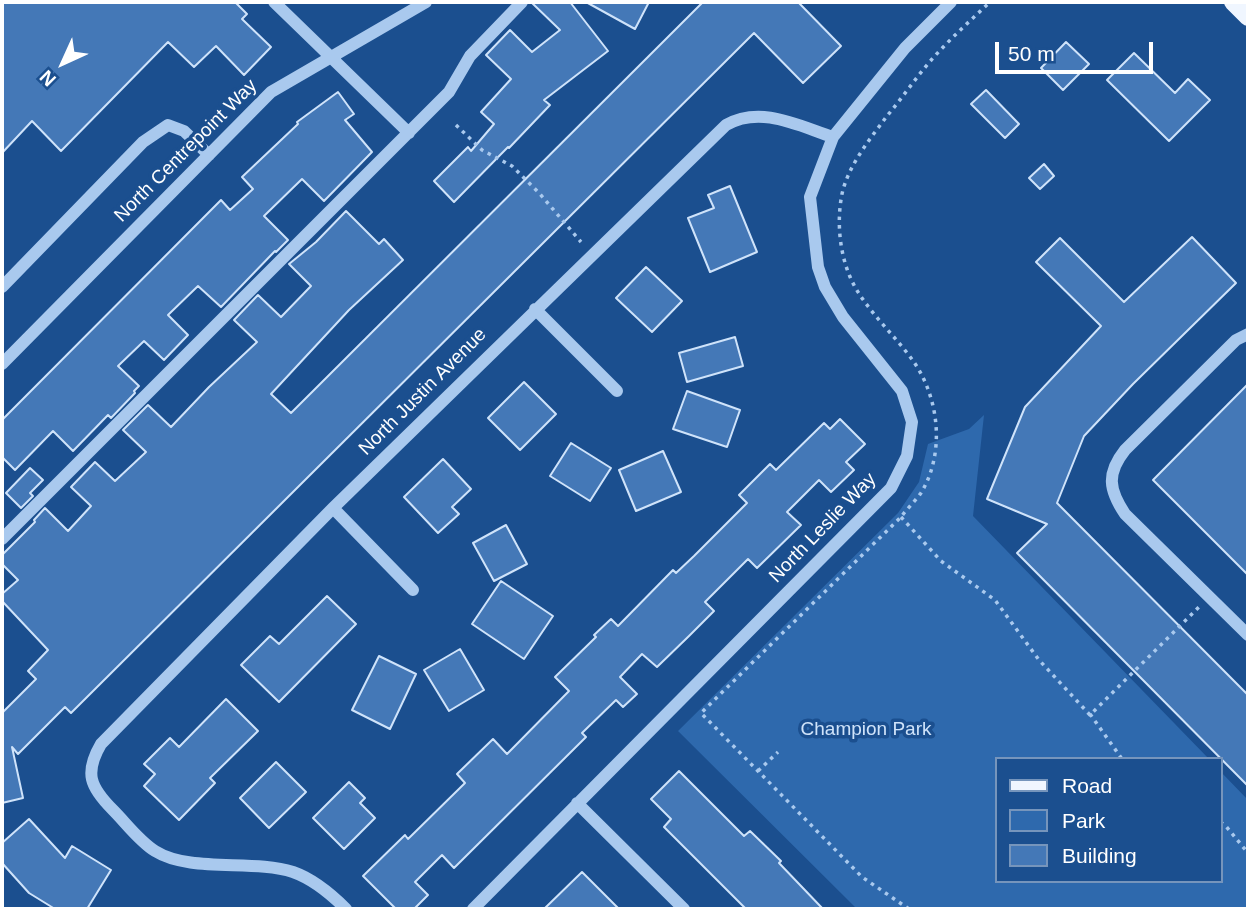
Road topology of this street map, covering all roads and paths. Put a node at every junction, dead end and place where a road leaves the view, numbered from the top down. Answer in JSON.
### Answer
{"nodes":[{"id":1,"x":274,"y":2,"type":"edge"},
{"id":2,"x":426,"y":2,"type":"edge"},
{"id":3,"x":522,"y":2,"type":"edge"},
{"id":4,"x":951,"y":2,"type":"edge"},
{"id":5,"x":990,"y":2,"type":"edge"},
{"id":6,"x":1233,"y":2,"type":"edge"},
{"id":7,"x":1248,"y":17,"type":"edge"},
{"id":8,"x":330,"y":57,"type":"junction"},
{"id":9,"x":456,"y":125,"type":"dead end"},
{"id":10,"x":409,"y":133,"type":"junction"},
{"id":11,"x":833,"y":137,"type":"junction"},
{"id":12,"x":209,"y":155,"type":"junction"},
{"id":13,"x":593,"y":253,"type":"junction"},
{"id":14,"x":2,"y":287,"type":"edge"},
{"id":15,"x":535,"y":309,"type":"junction"},
{"id":16,"x":1248,"y":334,"type":"edge"},
{"id":17,"x":2,"y":364,"type":"edge"},
{"id":18,"x":617,"y":391,"type":"dead end"},
{"id":19,"x":333,"y":508,"type":"junction"},
{"id":20,"x":901,"y":517,"type":"junction"},
{"id":21,"x":2,"y":539,"type":"edge"},
{"id":22,"x":413,"y":590,"type":"dead end"},
{"id":23,"x":1210,"y":597,"type":"junction"},
{"id":24,"x":1248,"y":635,"type":"edge"},
{"id":25,"x":1090,"y":714,"type":"junction"},
{"id":26,"x":778,"y":751,"type":"dead end"},
{"id":27,"x":1121,"y":757,"type":"edge"},
{"id":28,"x":758,"y":771,"type":"junction"},
{"id":29,"x":577,"y":803,"type":"junction"},
{"id":30,"x":1222,"y":823,"type":"edge"},
{"id":31,"x":1248,"y":853,"type":"edge"},
{"id":32,"x":346,"y":909,"type":"edge"},
{"id":33,"x":473,"y":909,"type":"edge"},
{"id":34,"x":684,"y":909,"type":"edge"},
{"id":35,"x":909,"y":909,"type":"edge"}],
"edges":[{"from":1,"to":8,"type":"street"},
{"from":2,"to":8,"type":"street","name":"North Centrepoint Way"},
{"from":3,"to":10,"type":"street"},
{"from":4,"to":11,"type":"street","name":"North Leslie Way"},
{"from":5,"to":20,"type":"path"},
{"from":6,"to":7,"type":"main road"},
{"from":8,"to":10,"type":"street"},
{"from":8,"to":12,"type":"street","name":"North Centrepoint Way"},
{"from":9,"to":13,"type":"path"},
{"from":10,"to":21,"type":"street"},
{"from":11,"to":13,"type":"street","name":"North Justin Avenue"},
{"from":11,"to":29,"type":"street","name":"North Leslie Way"},
{"from":12,"to":14,"type":"street"},
{"from":12,"to":17,"type":"street","name":"North Centrepoint Way"},
{"from":13,"to":15,"type":"street","name":"North Justin Avenue"},
{"from":15,"to":18,"type":"street"},
{"from":15,"to":19,"type":"street","name":"North Justin Avenue"},
{"from":16,"to":23,"type":"street"},
{"from":19,"to":22,"type":"street"},
{"from":19,"to":32,"type":"street","name":"North Justin Avenue"},
{"from":20,"to":25,"type":"path"},
{"from":20,"to":28,"type":"path"},
{"from":23,"to":24,"type":"street"},
{"from":23,"to":25,"type":"path"},
{"from":25,"to":27,"type":"path"},
{"from":26,"to":28,"type":"path"},
{"from":28,"to":35,"type":"path"},
{"from":29,"to":33,"type":"street","name":"North Leslie Way"},
{"from":29,"to":34,"type":"street"},
{"from":30,"to":31,"type":"path"}]}
